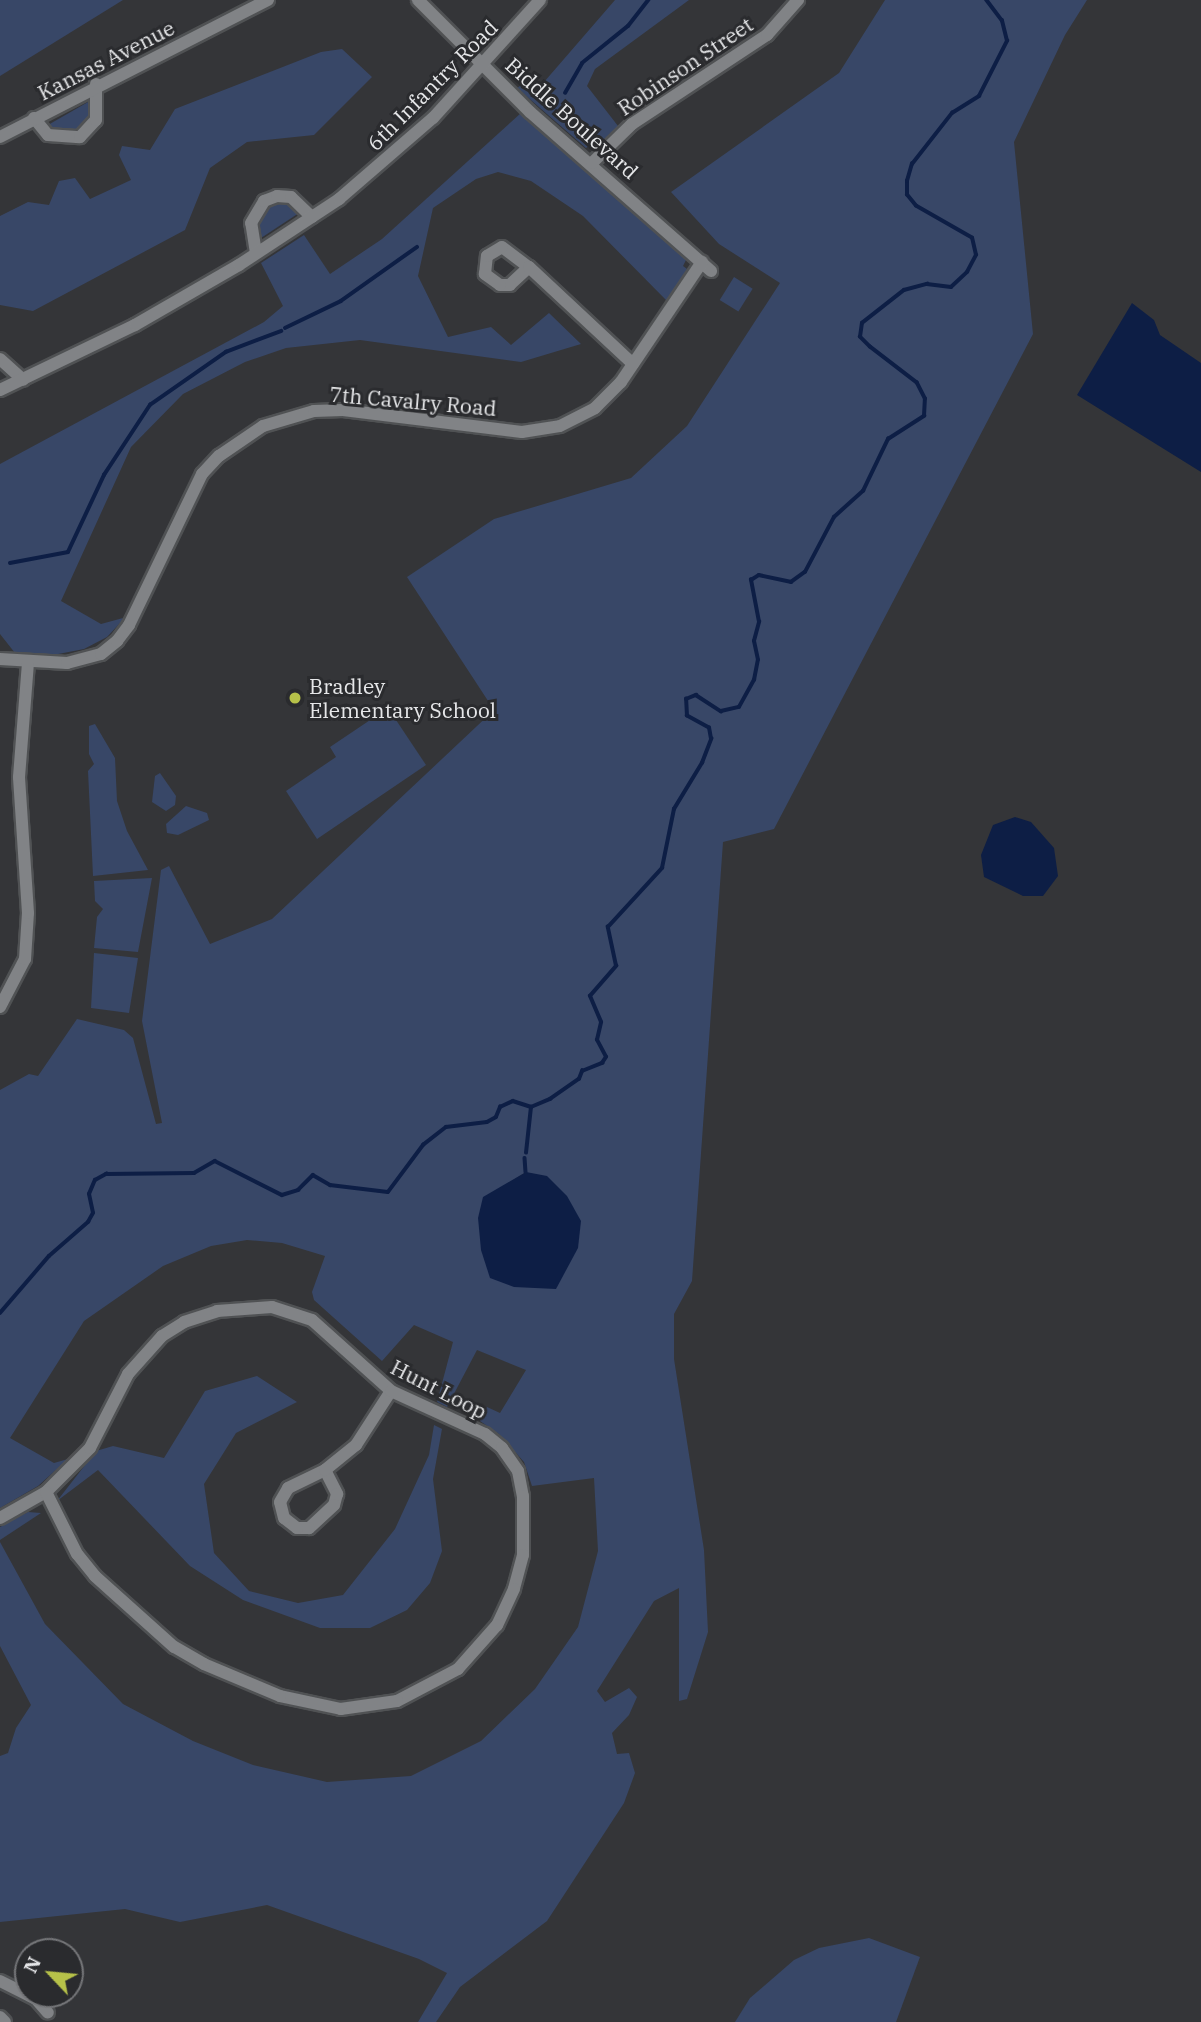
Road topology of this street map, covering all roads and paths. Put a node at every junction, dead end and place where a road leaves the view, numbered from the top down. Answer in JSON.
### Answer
{"nodes":[{"id":1,"x":268,"y":0,"type":"edge"},
{"id":2,"x":418,"y":0,"type":"edge"},
{"id":3,"x":540,"y":0,"type":"edge"},
{"id":4,"x":798,"y":0,"type":"edge"},
{"id":5,"x":484,"y":64,"type":"junction"},
{"id":6,"x":96,"y":84,"type":"junction"},
{"id":7,"x":34,"y":118,"type":"junction"},
{"id":8,"x":0,"y":137,"type":"edge"},
{"id":9,"x":592,"y":163,"type":"junction"},
{"id":10,"x":312,"y":217,"type":"junction"},
{"id":11,"x":257,"y":253,"type":"junction"},
{"id":12,"x":706,"y":266,"type":"joint"},
{"id":13,"x":529,"y":267,"type":"dead end"},
{"id":14,"x":0,"y":359,"type":"edge"},
{"id":15,"x":633,"y":364,"type":"junction"},
{"id":16,"x":23,"y":380,"type":"junction"},
{"id":17,"x":0,"y":390,"type":"edge"},
{"id":18,"x":0,"y":659,"type":"edge"},
{"id":19,"x":28,"y":662,"type":"junction"},
{"id":20,"x":0,"y":1007,"type":"edge"},
{"id":21,"x":391,"y":1391,"type":"junction"},
{"id":22,"x":325,"y":1470,"type":"junction"},
{"id":23,"x":46,"y":1492,"type":"junction"},
{"id":24,"x":0,"y":1518,"type":"edge"},
{"id":25,"x":0,"y":1981,"type":"edge"},
{"id":26,"x":48,"y":2013,"type":"dead end"},
{"id":27,"x":0,"y":2017,"type":"edge"},
{"id":28,"x":5,"y":2022,"type":"edge"}],
"edges":[{"from":1,"to":6,"type":"street","name":"Kansas Avenue"},
{"from":2,"to":5,"type":"street","name":"Biddle Boulevard"},
{"from":3,"to":5,"type":"street","name":"6th Infantry Road"},
{"from":4,"to":9,"type":"street","name":"Robinson Street"},
{"from":5,"to":9,"type":"street","name":"Biddle Boulevard"},
{"from":5,"to":10,"type":"street","name":"6th Infantry Road"},
{"from":6,"to":7,"type":"street","name":"Kansas Avenue"},
{"from":6,"to":7,"type":"street"},
{"from":7,"to":8,"type":"street","name":"Kansas Avenue"},
{"from":9,"to":12,"type":"street","name":"Biddle Boulevard"},
{"from":10,"to":11,"type":"street","name":"6th Infantry Road"},
{"from":10,"to":11,"type":"street"},
{"from":11,"to":16,"type":"street","name":"6th Infantry Road"},
{"from":12,"to":15,"type":"street","name":"7th Cavalry Road"},
{"from":13,"to":15,"type":"street"},
{"from":14,"to":16,"type":"street"},
{"from":15,"to":19,"type":"street","name":"7th Cavalry Road"},
{"from":16,"to":17,"type":"street","name":"6th Infantry Road"},
{"from":18,"to":19,"type":"street","name":"7th Cavalry Road"},
{"from":19,"to":20,"type":"street"},
{"from":21,"to":22,"type":"street"},
{"from":21,"to":23,"type":"street","name":"Hunt Loop"},
{"from":21,"to":23,"type":"street","name":"Hunt Loop"},
{"from":22,"to":22,"type":"street"},
{"from":23,"to":24,"type":"street"},
{"from":25,"to":26,"type":"street"},
{"from":27,"to":28,"type":"street"}]}
